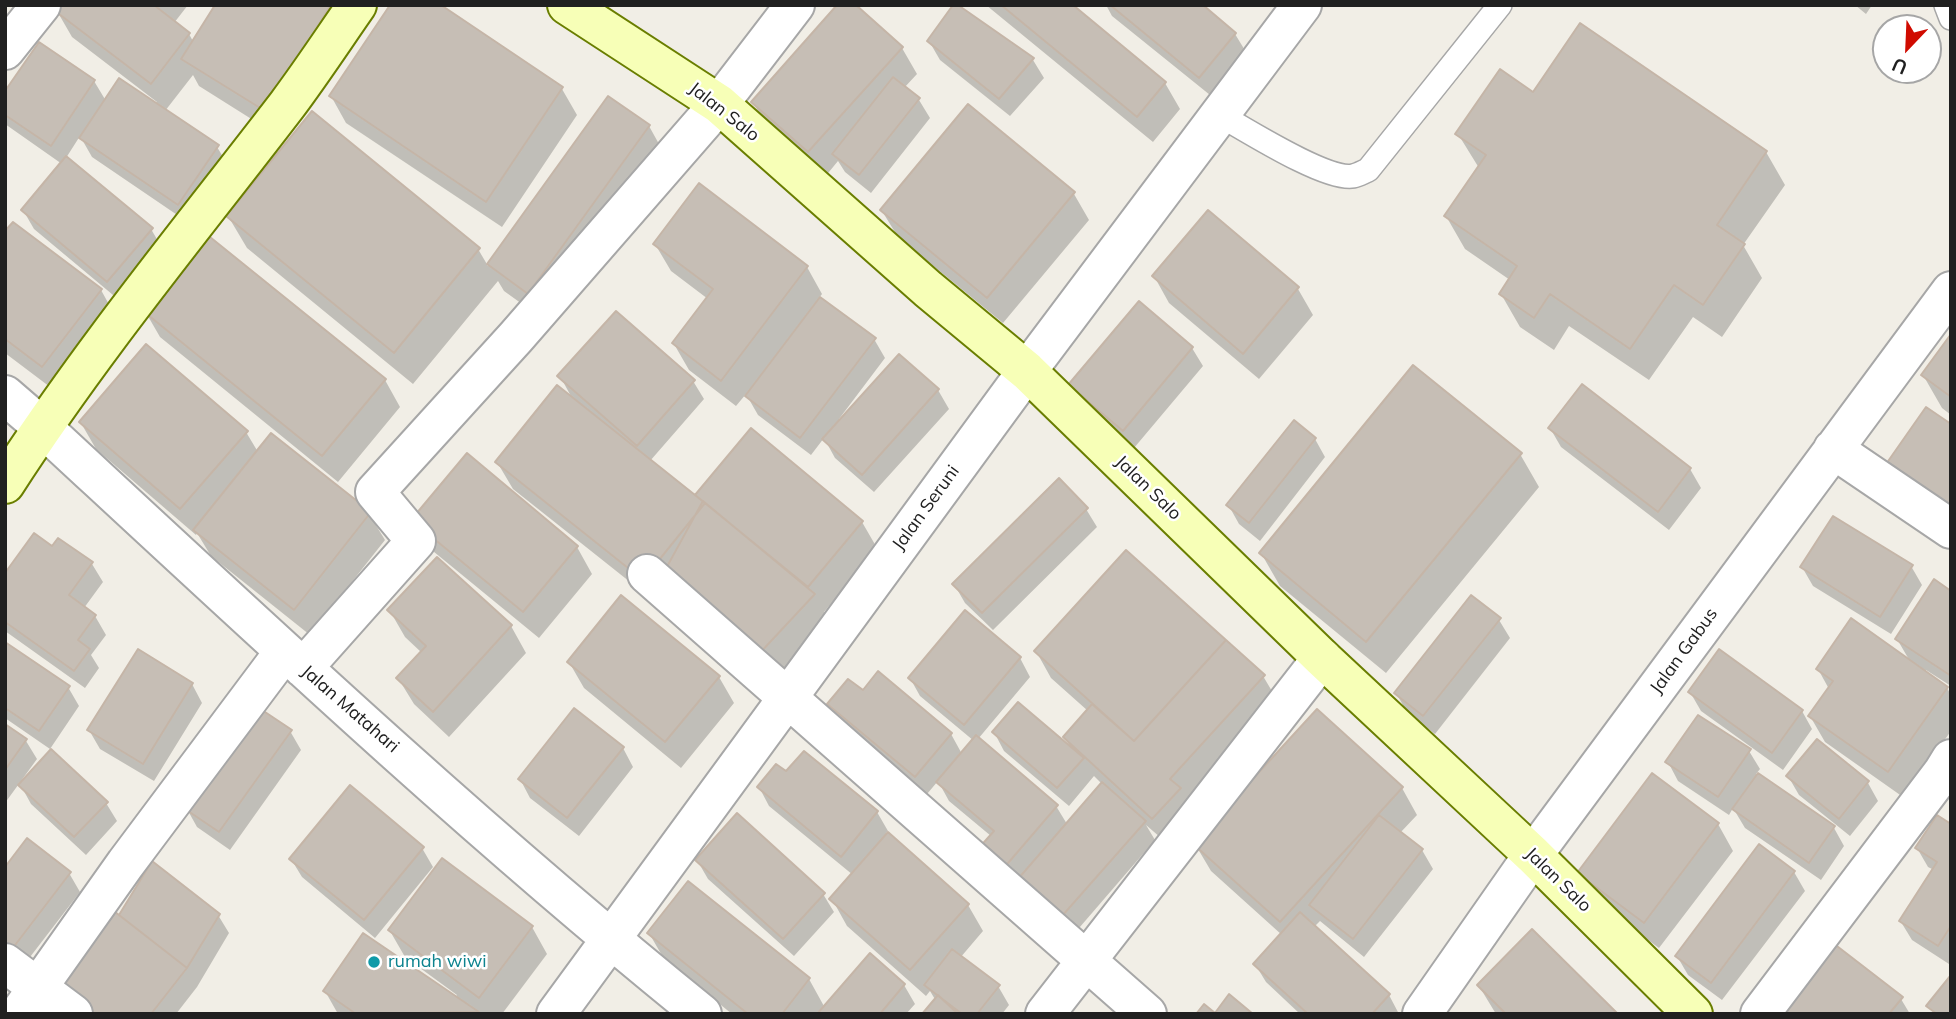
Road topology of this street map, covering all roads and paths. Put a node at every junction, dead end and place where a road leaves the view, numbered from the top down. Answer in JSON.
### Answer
{"nodes":[{"id":1,"x":41,"y":5,"type":"edge"},
{"id":2,"x":357,"y":5,"type":"edge"},
{"id":3,"x":567,"y":5,"type":"edge"},
{"id":4,"x":795,"y":5,"type":"edge"},
{"id":5,"x":1302,"y":5,"type":"edge"},
{"id":6,"x":1500,"y":5,"type":"edge"},
{"id":7,"x":1946,"y":5,"type":"edge"},
{"id":8,"x":1951,"y":18,"type":"edge"},
{"id":9,"x":5,"y":50,"type":"edge"},
{"id":10,"x":719,"y":104,"type":"junction"},
{"id":11,"x":1218,"y":114,"type":"junction"},
{"id":12,"x":1951,"y":291,"type":"edge"},
{"id":13,"x":1027,"y":371,"type":"junction"},
{"id":14,"x":5,"y":395,"type":"edge"},
{"id":15,"x":42,"y":427,"type":"junction"},
{"id":16,"x":1833,"y":449,"type":"junction"},
{"id":17,"x":5,"y":484,"type":"edge"},
{"id":18,"x":1951,"y":529,"type":"edge"},
{"id":19,"x":647,"y":574,"type":"dead end"},
{"id":20,"x":1322,"y":657,"type":"junction"},
{"id":21,"x":294,"y":660,"type":"junction"},
{"id":22,"x":788,"y":700,"type":"junction"},
{"id":23,"x":1951,"y":759,"type":"edge"},
{"id":24,"x":1533,"y":855,"type":"junction"},
{"id":25,"x":610,"y":940,"type":"junction"},
{"id":26,"x":1087,"y":959,"type":"junction"},
{"id":27,"x":5,"y":963,"type":"edge"},
{"id":28,"x":28,"y":1001,"type":"edge"},
{"id":29,"x":73,"y":1014,"type":"edge"},
{"id":30,"x":556,"y":1014,"type":"edge"},
{"id":31,"x":702,"y":1014,"type":"edge"},
{"id":32,"x":1045,"y":1014,"type":"edge"},
{"id":33,"x":1147,"y":1014,"type":"edge"},
{"id":34,"x":1422,"y":1014,"type":"edge"},
{"id":35,"x":1693,"y":1014,"type":"edge"},
{"id":36,"x":1760,"y":1014,"type":"edge"}],
"edges":[{"from":1,"to":9,"type":"street"},
{"from":2,"to":15,"type":"street"},
{"from":3,"to":10,"type":"street","name":"Jalan Salo"},
{"from":4,"to":10,"type":"street"},
{"from":5,"to":11,"type":"street","name":"Jalan Seruni"},
{"from":6,"to":11,"type":"lane"},
{"from":7,"to":8,"type":"lane"},
{"from":10,"to":13,"type":"street","name":"Jalan Salo"},
{"from":10,"to":21,"type":"street"},
{"from":11,"to":13,"type":"street","name":"Jalan Seruni"},
{"from":12,"to":16,"type":"street","name":"Jalan Gabus"},
{"from":13,"to":20,"type":"street","name":"Jalan Salo"},
{"from":13,"to":22,"type":"street","name":"Jalan Seruni"},
{"from":14,"to":15,"type":"street","name":"Jalan Matahari"},
{"from":15,"to":17,"type":"street"},
{"from":15,"to":21,"type":"street","name":"Jalan Matahari"},
{"from":16,"to":18,"type":"street"},
{"from":16,"to":24,"type":"street","name":"Jalan Gabus"},
{"from":19,"to":22,"type":"street"},
{"from":20,"to":24,"type":"street","name":"Jalan Salo"},
{"from":20,"to":26,"type":"street"},
{"from":21,"to":25,"type":"street","name":"Jalan Matahari"},
{"from":21,"to":28,"type":"street"},
{"from":22,"to":25,"type":"street","name":"Jalan Seruni"},
{"from":22,"to":26,"type":"street"},
{"from":23,"to":36,"type":"street"},
{"from":24,"to":34,"type":"street","name":"Jalan Gabus"},
{"from":24,"to":35,"type":"street","name":"Jalan Salo"},
{"from":25,"to":30,"type":"street","name":"Jalan Seruni"},
{"from":25,"to":31,"type":"street","name":"Jalan Matahari"},
{"from":26,"to":32,"type":"street"},
{"from":26,"to":33,"type":"street"},
{"from":27,"to":28,"type":"street"},
{"from":28,"to":29,"type":"street"}]}
